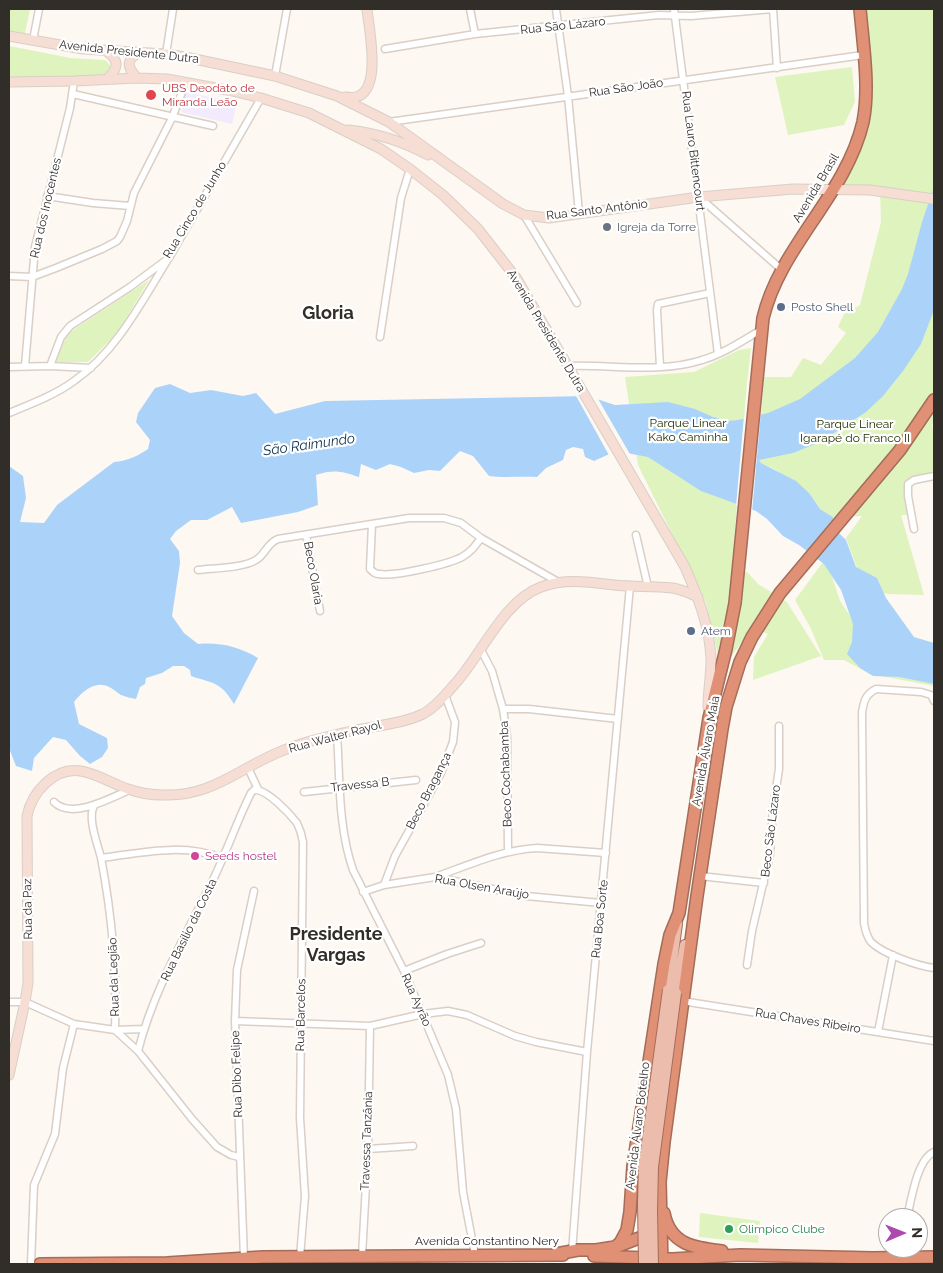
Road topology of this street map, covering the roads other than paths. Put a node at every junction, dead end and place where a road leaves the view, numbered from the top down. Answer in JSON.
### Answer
{"nodes":[{"id":1,"x":39,"y":9,"type":"edge"},
{"id":2,"x":173,"y":9,"type":"edge"},
{"id":3,"x":286,"y":9,"type":"edge"},
{"id":4,"x":367,"y":9,"type":"edge"},
{"id":5,"x":470,"y":9,"type":"edge"},
{"id":6,"x":556,"y":9,"type":"edge"},
{"id":7,"x":773,"y":9,"type":"edge"},
{"id":8,"x":860,"y":9,"type":"edge"},
{"id":9,"x":675,"y":12,"type":"edge"},
{"id":10,"x":559,"y":27,"type":"junction"},
{"id":11,"x":475,"y":34,"type":"junction"},
{"id":12,"x":9,"y":36,"type":"edge"},
{"id":13,"x":33,"y":40,"type":"junction"},
{"id":14,"x":105,"y":50,"type":"junction"},
{"id":15,"x":385,"y":50,"type":"dead end"},
{"id":16,"x":140,"y":52,"type":"junction"},
{"id":17,"x":166,"y":54,"type":"junction"},
{"id":18,"x":863,"y":55,"type":"junction"},
{"id":19,"x":777,"y":68,"type":"junction"},
{"id":20,"x":275,"y":76,"type":"junction"},
{"id":21,"x":137,"y":78,"type":"junction"},
{"id":22,"x":108,"y":79,"type":"junction"},
{"id":23,"x":74,"y":81,"type":"junction"},
{"id":24,"x":684,"y":81,"type":"junction"},
{"id":25,"x":9,"y":82,"type":"edge"},
{"id":26,"x":186,"y":82,"type":"junction"},
{"id":27,"x":73,"y":94,"type":"junction"},
{"id":28,"x":337,"y":96,"type":"junction"},
{"id":29,"x":568,"y":96,"type":"junction"},
{"id":30,"x":261,"y":98,"type":"junction"},
{"id":31,"x":172,"y":118,"type":"junction"},
{"id":32,"x":389,"y":122,"type":"junction"},
{"id":33,"x":213,"y":126,"type":"dead end"},
{"id":34,"x":343,"y":129,"type":"junction"},
{"id":35,"x":410,"y":168,"type":"junction"},
{"id":36,"x":461,"y":174,"type":"junction"},
{"id":37,"x":834,"y":188,"type":"junction"},
{"id":38,"x":47,"y":196,"type":"junction"},
{"id":39,"x":699,"y":197,"type":"junction"},
{"id":40,"x":934,"y":198,"type":"edge"},
{"id":41,"x":130,"y":206,"type":"junction"},
{"id":42,"x":579,"y":213,"type":"junction"},
{"id":43,"x":524,"y":215,"type":"junction"},
{"id":44,"x":169,"y":258,"type":"junction"},
{"id":45,"x":782,"y":270,"type":"junction"},
{"id":46,"x":9,"y":276,"type":"edge"},
{"id":47,"x":32,"y":276,"type":"junction"},
{"id":48,"x":710,"y":293,"type":"junction"},
{"id":49,"x":577,"y":303,"type":"dead end"},
{"id":50,"x":761,"y":330,"type":"junction"},
{"id":51,"x":380,"y":337,"type":"dead end"},
{"id":52,"x":718,"y":354,"type":"junction"},
{"id":53,"x":25,"y":366,"type":"junction"},
{"id":54,"x":50,"y":366,"type":"junction"},
{"id":55,"x":567,"y":366,"type":"junction"},
{"id":56,"x":660,"y":367,"type":"junction"},
{"id":57,"x":9,"y":368,"type":"edge"},
{"id":58,"x":91,"y":368,"type":"junction"},
{"id":59,"x":757,"y":374,"type":"joint"},
{"id":60,"x":934,"y":402,"type":"edge"},
{"id":61,"x":9,"y":413,"type":"edge"},
{"id":62,"x":934,"y":476,"type":"edge"},
{"id":63,"x":372,"y":524,"type":"junction"},
{"id":64,"x":914,"y":529,"type":"dead end"},
{"id":65,"x":306,"y":535,"type":"junction"},
{"id":66,"x":636,"y":535,"type":"dead end"},
{"id":67,"x":481,"y":538,"type":"junction"},
{"id":68,"x":198,"y":570,"type":"dead end"},
{"id":69,"x":691,"y":580,"type":"junction"},
{"id":70,"x":560,"y":582,"type":"junction"},
{"id":71,"x":630,"y":586,"type":"junction"},
{"id":72,"x":648,"y":587,"type":"junction"},
{"id":73,"x":673,"y":588,"type":"junction"},
{"id":74,"x":698,"y":596,"type":"junction"},
{"id":75,"x":320,"y":611,"type":"dead end"},
{"id":76,"x":481,"y":650,"type":"junction"},
{"id":77,"x":710,"y":652,"type":"joint"},
{"id":78,"x":445,"y":695,"type":"junction"},
{"id":79,"x":934,"y":701,"type":"edge"},
{"id":80,"x":504,"y":709,"type":"junction"},
{"id":81,"x":710,"y":718,"type":"junction"},
{"id":82,"x":618,"y":719,"type":"junction"},
{"id":83,"x":779,"y":726,"type":"dead end"},
{"id":84,"x":337,"y":734,"type":"junction"},
{"id":85,"x":248,"y":768,"type":"junction"},
{"id":86,"x":416,"y":780,"type":"dead end"},
{"id":87,"x":340,"y":787,"type":"junction"},
{"id":88,"x":259,"y":789,"type":"junction"},
{"id":89,"x":129,"y":790,"type":"junction"},
{"id":90,"x":304,"y":792,"type":"dead end"},
{"id":91,"x":54,"y":802,"type":"dead end"},
{"id":92,"x":94,"y":806,"type":"junction"},
{"id":93,"x":27,"y":816,"type":"joint"},
{"id":94,"x":508,"y":851,"type":"junction"},
{"id":95,"x":606,"y":853,"type":"junction"},
{"id":96,"x":101,"y":858,"type":"junction"},
{"id":97,"x":223,"y":859,"type":"junction"},
{"id":98,"x":700,"y":876,"type":"junction"},
{"id":99,"x":435,"y":877,"type":"junction"},
{"id":100,"x":764,"y":883,"type":"junction"},
{"id":101,"x":384,"y":885,"type":"junction"},
{"id":102,"x":254,"y":891,"type":"dead end"},
{"id":103,"x":363,"y":892,"type":"junction"},
{"id":104,"x":602,"y":903,"type":"junction"},
{"id":105,"x":679,"y":913,"type":"junction"},
{"id":106,"x":481,"y":944,"type":"dead end"},
{"id":107,"x":893,"y":954,"type":"junction"},
{"id":108,"x":747,"y":965,"type":"dead end"},
{"id":109,"x":934,"y":968,"type":"edge"},
{"id":110,"x":404,"y":970,"type":"junction"},
{"id":111,"x":676,"y":995,"type":"junction"},
{"id":112,"x":9,"y":1002,"type":"edge"},
{"id":113,"x":26,"y":1002,"type":"junction"},
{"id":114,"x":423,"y":1014,"type":"junction"},
{"id":115,"x":235,"y":1021,"type":"junction"},
{"id":116,"x":301,"y":1023,"type":"junction"},
{"id":117,"x":74,"y":1024,"type":"junction"},
{"id":118,"x":370,"y":1026,"type":"junction"},
{"id":119,"x":144,"y":1028,"type":"junction"},
{"id":120,"x":115,"y":1030,"type":"junction"},
{"id":121,"x":878,"y":1032,"type":"junction"},
{"id":122,"x":934,"y":1041,"type":"edge"},
{"id":123,"x":138,"y":1051,"type":"junction"},
{"id":124,"x":587,"y":1052,"type":"junction"},
{"id":125,"x":9,"y":1075,"type":"edge"},
{"id":126,"x":413,"y":1146,"type":"dead end"},
{"id":127,"x":368,"y":1148,"type":"junction"},
{"id":128,"x":934,"y":1152,"type":"edge"},
{"id":129,"x":239,"y":1157,"type":"junction"},
{"id":130,"x":661,"y":1192,"type":"junction"},
{"id":131,"x":631,"y":1202,"type":"junction"},
{"id":132,"x":910,"y":1208,"type":"edge"},
{"id":133,"x":660,"y":1212,"type":"junction"},
{"id":134,"x":661,"y":1241,"type":"junction"},
{"id":135,"x":615,"y":1247,"type":"junction"},
{"id":136,"x":572,"y":1252,"type":"junction"},
{"id":137,"x":475,"y":1254,"type":"junction"},
{"id":138,"x":556,"y":1254,"type":"junction"},
{"id":139,"x":740,"y":1255,"type":"junction"},
{"id":140,"x":362,"y":1256,"type":"junction"},
{"id":141,"x":300,"y":1257,"type":"junction"},
{"id":142,"x":934,"y":1257,"type":"edge"},
{"id":143,"x":244,"y":1258,"type":"junction"},
{"id":144,"x":395,"y":1260,"type":"edge"},
{"id":145,"x":417,"y":1260,"type":"edge"},
{"id":146,"x":659,"y":1262,"type":"edge"},
{"id":147,"x":31,"y":1264,"type":"edge"},
{"id":148,"x":40,"y":1264,"type":"edge"},
{"id":149,"x":644,"y":1264,"type":"edge"}],
"edges":[{"from":1,"to":13,"type":"street"},
{"from":2,"to":17,"type":"street"},
{"from":3,"to":20,"type":"street"},
{"from":4,"to":28,"type":"street"},
{"from":5,"to":11,"type":"street"},
{"from":6,"to":10,"type":"street"},
{"from":7,"to":9,"type":"street","name":"Rua São Lázaro"},
{"from":7,"to":19,"type":"street"},
{"from":8,"to":18,"type":"highway","name":"Avenida Brasil"},
{"from":9,"to":10,"type":"street","name":"Rua São Lázaro"},
{"from":9,"to":24,"type":"street","name":"Rua Lauro Bittencourt"},
{"from":10,"to":11,"type":"street","name":"Rua São Lázaro"},
{"from":10,"to":29,"type":"street"},
{"from":11,"to":15,"type":"street","name":"Rua São Lázaro"},
{"from":12,"to":13,"type":"street","name":"Avenida Presidente Dutra"},
{"from":13,"to":14,"type":"street","name":"Avenida Presidente Dutra"},
{"from":14,"to":16,"type":"street","name":"Avenida Presidente Dutra"},
{"from":14,"to":22,"type":"street"},
{"from":16,"to":17,"type":"street","name":"Avenida Presidente Dutra"},
{"from":16,"to":21,"type":"street"},
{"from":17,"to":20,"type":"street","name":"Avenida Presidente Dutra"},
{"from":18,"to":19,"type":"street","name":"Rua São João"},
{"from":18,"to":37,"type":"highway","name":"Avenida Brasil"},
{"from":19,"to":24,"type":"street","name":"Rua São João"},
{"from":20,"to":28,"type":"street","name":"Avenida Presidente Dutra"},
{"from":21,"to":22,"type":"street","name":"Avenida Presidente Dutra"},
{"from":21,"to":26,"type":"street","name":"Avenida Presidente Dutra"},
{"from":22,"to":23,"type":"street","name":"Avenida Presidente Dutra"},
{"from":23,"to":25,"type":"street","name":"Avenida Presidente Dutra"},
{"from":23,"to":27,"type":"street","name":"Rua dos Inocentes"},
{"from":24,"to":29,"type":"street","name":"Rua São João"},
{"from":24,"to":39,"type":"street","name":"Rua Lauro Bittencourt"},
{"from":26,"to":30,"type":"street","name":"Avenida Presidente Dutra"},
{"from":26,"to":31,"type":"street"},
{"from":27,"to":31,"type":"street"},
{"from":27,"to":38,"type":"street","name":"Rua dos Inocentes"},
{"from":28,"to":32,"type":"street","name":"Avenida Presidente Dutra"},
{"from":29,"to":32,"type":"street","name":"Rua São João"},
{"from":29,"to":42,"type":"street"},
{"from":30,"to":34,"type":"street","name":"Avenida Presidente Dutra"},
{"from":30,"to":44,"type":"street","name":"Rua Cinco de Junho"},
{"from":31,"to":33,"type":"street"},
{"from":31,"to":41,"type":"street"},
{"from":32,"to":36,"type":"street","name":"Rua Santo Antônio"},
{"from":34,"to":35,"type":"street","name":"Avenida Presidente Dutra"},
{"from":34,"to":36,"type":"street"},
{"from":35,"to":51,"type":"street"},
{"from":35,"to":55,"type":"street","name":"Avenida Presidente Dutra"},
{"from":36,"to":43,"type":"street","name":"Rua Santo Antônio"},
{"from":37,"to":39,"type":"street","name":"Rua Santo Antônio"},
{"from":37,"to":40,"type":"street","name":"Rua Santo Antônio"},
{"from":37,"to":45,"type":"highway","name":"Avenida Brasil"},
{"from":38,"to":41,"type":"street"},
{"from":38,"to":47,"type":"street","name":"Rua dos Inocentes"},
{"from":39,"to":42,"type":"street","name":"Rua Santo Antônio"},
{"from":39,"to":45,"type":"street"},
{"from":39,"to":48,"type":"street","name":"Rua Lauro Bittencourt"},
{"from":41,"to":47,"type":"street"},
{"from":42,"to":43,"type":"street","name":"Rua Santo Antônio"},
{"from":43,"to":49,"type":"street"},
{"from":44,"to":54,"type":"street","name":"Rua Cinco de Junho"},
{"from":44,"to":58,"type":"street"},
{"from":45,"to":50,"type":"highway","name":"Avenida Brasil"},
{"from":46,"to":47,"type":"street"},
{"from":47,"to":53,"type":"street","name":"Rua dos Inocentes"},
{"from":48,"to":52,"type":"street","name":"Rua Lauro Bittencourt"},
{"from":48,"to":56,"type":"street"},
{"from":50,"to":52,"type":"street"},
{"from":50,"to":59,"type":"highway","name":"Avenida Brasil"},
{"from":52,"to":56,"type":"street"},
{"from":53,"to":54,"type":"street"},
{"from":53,"to":57,"type":"street"},
{"from":54,"to":58,"type":"street"},
{"from":55,"to":56,"type":"street"},
{"from":55,"to":69,"type":"street","name":"Avenida Presidente Dutra"},
{"from":58,"to":61,"type":"street"},
{"from":59,"to":81,"type":"highway","name":"Avenida Álvaro Maia"},
{"from":60,"to":98,"type":"highway","name":"Avenida Álvaro Maia"},
{"from":62,"to":64,"type":"street"},
{"from":63,"to":65,"type":"street","name":"Rua Walter Rayol"},
{"from":63,"to":67,"type":"street","name":"Rua Walter Rayol"},
{"from":63,"to":67,"type":"street"},
{"from":65,"to":68,"type":"street","name":"Rua Walter Rayol"},
{"from":65,"to":75,"type":"street","name":"Beco Olaria"},
{"from":66,"to":72,"type":"street"},
{"from":67,"to":70,"type":"street","name":"Rua Walter Rayol"},
{"from":69,"to":73,"type":"street"},
{"from":69,"to":74,"type":"street","name":"Avenida Presidente Dutra"},
{"from":70,"to":71,"type":"street","name":"Rua Walter Rayol"},
{"from":70,"to":76,"type":"street","name":"Rua Walter Rayol"},
{"from":71,"to":72,"type":"street","name":"Rua Walter Rayol"},
{"from":71,"to":82,"type":"street","name":"Rua Boa Sorte"},
{"from":72,"to":73,"type":"street","name":"Rua Walter Rayol"},
{"from":73,"to":74,"type":"street","name":"Rua Walter Rayol"},
{"from":74,"to":77,"type":"street","name":"Avenida Presidente Dutra"},
{"from":76,"to":78,"type":"street","name":"Rua Walter Rayol"},
{"from":76,"to":80,"type":"street","name":"Beco Cochabamba"},
{"from":77,"to":81,"type":"street","name":"Avenida Álvaro Maia"},
{"from":78,"to":84,"type":"street","name":"Rua Walter Rayol"},
{"from":78,"to":101,"type":"street","name":"Beco Bragança"},
{"from":79,"to":107,"type":"street"},
{"from":80,"to":82,"type":"street"},
{"from":80,"to":94,"type":"street","name":"Beco Cochabamba"},
{"from":81,"to":105,"type":"highway","name":"Avenida Álvaro Maia"},
{"from":82,"to":95,"type":"street","name":"Rua Boa Sorte"},
{"from":83,"to":100,"type":"street","name":"Beco São Lázaro"},
{"from":84,"to":85,"type":"street","name":"Rua Walter Rayol"},
{"from":84,"to":87,"type":"street","name":"Rua Ayrão"},
{"from":85,"to":88,"type":"street"},
{"from":85,"to":89,"type":"street","name":"Rua Walter Rayol"},
{"from":86,"to":87,"type":"street","name":"Travessa B"},
{"from":87,"to":90,"type":"street","name":"Travessa B"},
{"from":87,"to":103,"type":"street","name":"Rua Ayrão"},
{"from":88,"to":97,"type":"street","name":"Rua Basílio da Costa"},
{"from":88,"to":116,"type":"street","name":"Rua Barcelos"},
{"from":89,"to":92,"type":"street"},
{"from":89,"to":93,"type":"street","name":"Rua Walter Rayol"},
{"from":91,"to":92,"type":"street"},
{"from":92,"to":96,"type":"street","name":"Rua da Legião"},
{"from":93,"to":113,"type":"street","name":"Rua da Paz"},
{"from":94,"to":95,"type":"street"},
{"from":94,"to":99,"type":"street"},
{"from":95,"to":104,"type":"street","name":"Rua Boa Sorte"},
{"from":96,"to":97,"type":"street"},
{"from":96,"to":120,"type":"street","name":"Rua da Legião"},
{"from":97,"to":119,"type":"street","name":"Rua Basílio da Costa"},
{"from":98,"to":100,"type":"street"},
{"from":98,"to":111,"type":"highway","name":"Avenida Álvaro Maia"},
{"from":99,"to":101,"type":"street","name":"Rua Olsen Araújo"},
{"from":99,"to":104,"type":"street","name":"Rua Olsen Araújo"},
{"from":100,"to":108,"type":"street","name":"Beco São Lázaro"},
{"from":101,"to":103,"type":"street","name":"Rua Olsen Araújo"},
{"from":102,"to":115,"type":"street","name":"Rua Dibo Felipe"},
{"from":103,"to":110,"type":"street","name":"Rua Ayrão"},
{"from":104,"to":124,"type":"street","name":"Rua Boa Sorte"},
{"from":105,"to":111,"type":"main road","name":"Avenida Álvaro Maia"},
{"from":105,"to":131,"type":"highway"},
{"from":106,"to":110,"type":"street"},
{"from":107,"to":109,"type":"street"},
{"from":107,"to":121,"type":"street"},
{"from":110,"to":114,"type":"street","name":"Rua Ayrão"},
{"from":111,"to":121,"type":"street","name":"Rua Chaves Ribeiro"},
{"from":111,"to":130,"type":"highway","name":"Avenida Álvaro Maia"},
{"from":111,"to":146,"type":"main road","name":"Avenida Álvaro Maia","bridge":true},
{"from":111,"to":149,"type":"main road","name":"Avenida Álvaro Botelho","bridge":true},
{"from":112,"to":113,"type":"street"},
{"from":113,"to":117,"type":"street"},
{"from":113,"to":125,"type":"street","name":"Rua da Paz"},
{"from":114,"to":118,"type":"street"},
{"from":114,"to":124,"type":"street"},
{"from":114,"to":137,"type":"street","name":"Rua Ayrão"},
{"from":115,"to":116,"type":"street"},
{"from":115,"to":129,"type":"street","name":"Rua Dibo Felipe"},
{"from":116,"to":118,"type":"street"},
{"from":116,"to":141,"type":"street","name":"Rua Barcelos"},
{"from":117,"to":120,"type":"street"},
{"from":117,"to":147,"type":"street"},
{"from":118,"to":127,"type":"street","name":"Travessa Tanzânia"},
{"from":119,"to":120,"type":"street"},
{"from":119,"to":123,"type":"street","name":"Rua Basílio da Costa"},
{"from":120,"to":123,"type":"street","name":"Rua da Legião"},
{"from":121,"to":122,"type":"street","name":"Rua Chaves Ribeiro"},
{"from":123,"to":129,"type":"street","name":"Rua da Legião"},
{"from":124,"to":136,"type":"street","name":"Rua Boa Sorte"},
{"from":126,"to":127,"type":"street"},
{"from":127,"to":140,"type":"street","name":"Travessa Tanzânia"},
{"from":128,"to":132,"type":"street"},
{"from":129,"to":143,"type":"street","name":"Rua Dibo Felipe"},
{"from":130,"to":133,"type":"highway"},
{"from":130,"to":139,"type":"highway"},
{"from":131,"to":133,"type":"highway"},
{"from":131,"to":135,"type":"highway"},
{"from":133,"to":134,"type":"highway"},
{"from":134,"to":135,"type":"highway"},
{"from":134,"to":146,"type":"highway"},
{"from":135,"to":136,"type":"highway"},
{"from":136,"to":138,"type":"highway"},
{"from":137,"to":138,"type":"highway","name":"Avenida Constantino Nery"},
{"from":137,"to":145,"type":"highway","name":"Avenida Constantino Nery"},
{"from":138,"to":146,"type":"highway","name":"Avenida Constantino Nery"},
{"from":139,"to":142,"type":"highway","name":"Avenida Constantino Nery"},
{"from":139,"to":146,"type":"highway","name":"Avenida Constantino Nery"},
{"from":140,"to":141,"type":"highway","name":"Avenida Constantino Nery"},
{"from":140,"to":144,"type":"highway","name":"Avenida Constantino Nery"},
{"from":141,"to":143,"type":"highway","name":"Avenida Constantino Nery"},
{"from":143,"to":148,"type":"highway","name":"Avenida Constantino Nery"},
{"from":144,"to":145,"type":"highway","name":"Avenida Constantino Nery"}]}
